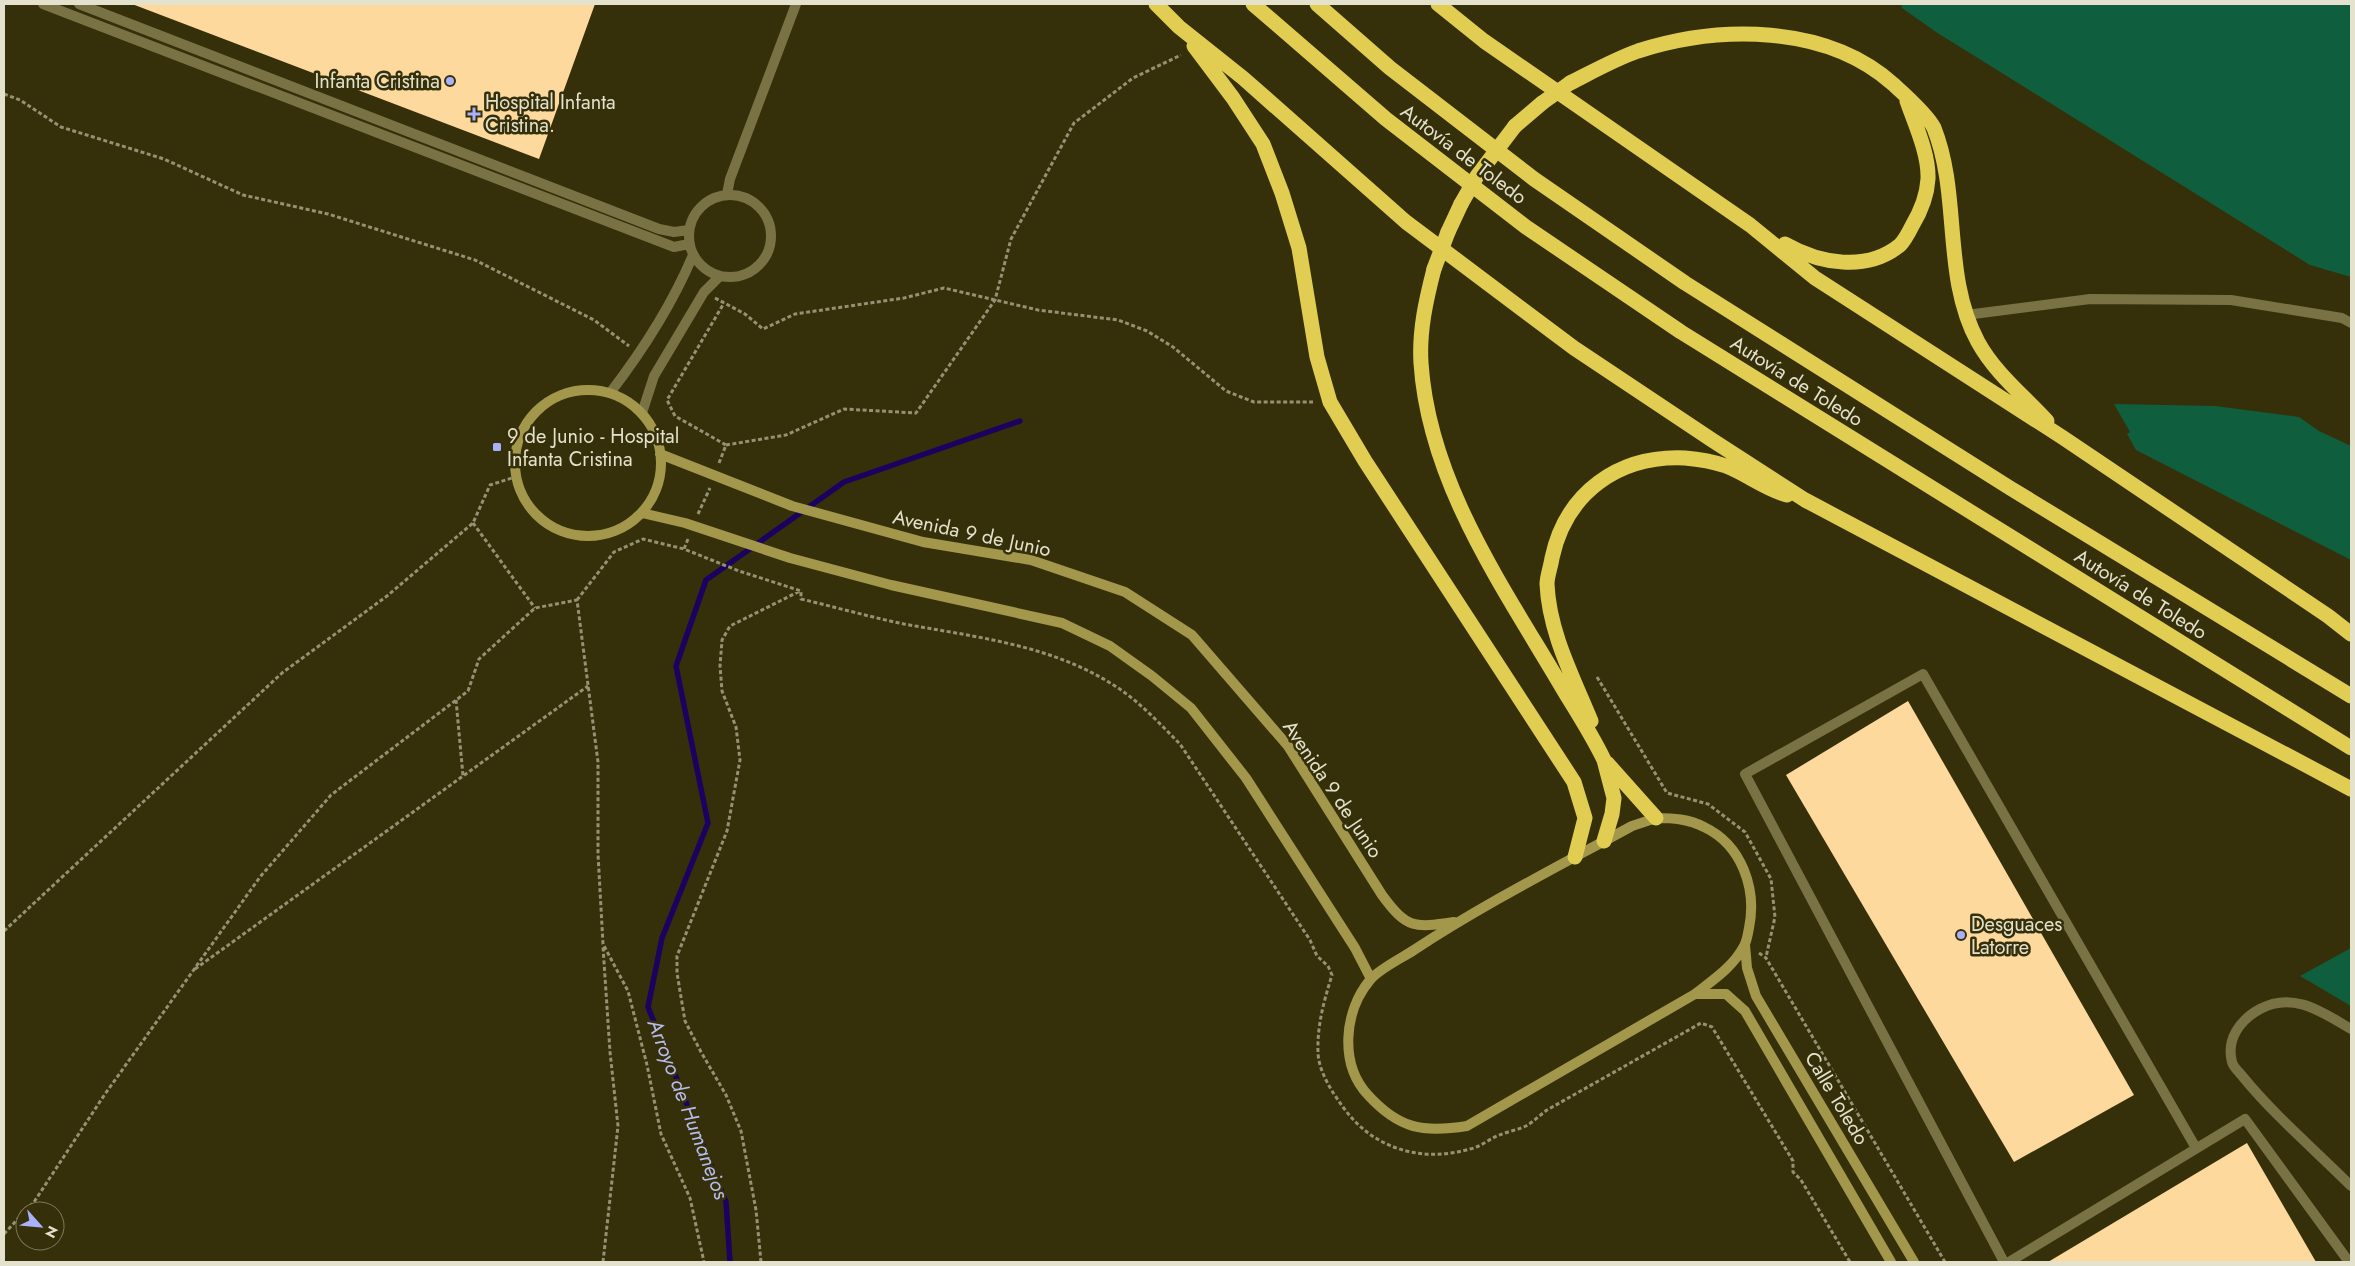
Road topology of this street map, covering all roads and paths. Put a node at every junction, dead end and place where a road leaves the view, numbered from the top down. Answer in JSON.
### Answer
{"nodes":[{"id":1,"x":43,"y":4,"type":"edge"},
{"id":2,"x":80,"y":4,"type":"edge"},
{"id":3,"x":796,"y":4,"type":"edge"},
{"id":4,"x":1156,"y":4,"type":"edge"},
{"id":5,"x":1253,"y":4,"type":"edge"},
{"id":6,"x":1317,"y":4,"type":"edge"},
{"id":7,"x":1438,"y":4,"type":"edge"},
{"id":8,"x":1179,"y":27,"type":"junction"},
{"id":9,"x":1184,"y":53,"type":"dead end"},
{"id":10,"x":1903,"y":93,"type":"junction"},
{"id":11,"x":4,"y":94,"type":"edge"},
{"id":12,"x":727,"y":194,"type":"junction"},
{"id":13,"x":1750,"y":225,"type":"junction"},
{"id":14,"x":689,"y":230,"type":"junction"},
{"id":15,"x":689,"y":244,"type":"junction"},
{"id":16,"x":693,"y":255,"type":"junction"},
{"id":17,"x":720,"y":276,"type":"junction"},
{"id":18,"x":704,"y":292,"type":"junction"},
{"id":19,"x":995,"y":300,"type":"junction"},
{"id":20,"x":724,"y":303,"type":"junction"},
{"id":21,"x":1966,"y":315,"type":"junction"},
{"id":22,"x":2351,"y":323,"type":"edge"},
{"id":23,"x":640,"y":354,"type":"junction"},
{"id":24,"x":610,"y":392,"type":"junction"},
{"id":25,"x":1330,"y":402,"type":"junction"},
{"id":26,"x":642,"y":413,"type":"junction"},
{"id":27,"x":2062,"y":437,"type":"junction"},
{"id":28,"x":726,"y":444,"type":"junction"},
{"id":29,"x":660,"y":454,"type":"junction"},
{"id":30,"x":715,"y":475,"type":"junction"},
{"id":31,"x":515,"y":477,"type":"junction"},
{"id":32,"x":1805,"y":500,"type":"junction"},
{"id":33,"x":642,"y":513,"type":"junction"},
{"id":34,"x":474,"y":523,"type":"junction"},
{"id":35,"x":693,"y":527,"type":"junction"},
{"id":36,"x":684,"y":549,"type":"junction"},
{"id":37,"x":739,"y":571,"type":"dead end"},
{"id":38,"x":801,"y":591,"type":"dead end"},
{"id":39,"x":577,"y":600,"type":"junction"},
{"id":40,"x":535,"y":608,"type":"junction"},
{"id":41,"x":2351,"y":634,"type":"edge"},
{"id":42,"x":588,"y":686,"type":"junction"},
{"id":43,"x":2351,"y":696,"type":"edge"},
{"id":44,"x":456,"y":700,"type":"junction"},
{"id":45,"x":2351,"y":748,"type":"edge"},
{"id":46,"x":1601,"y":754,"type":"junction"},
{"id":47,"x":463,"y":776,"type":"junction"},
{"id":48,"x":2351,"y":789,"type":"edge"},
{"id":49,"x":1656,"y":818,"type":"junction"},
{"id":50,"x":1604,"y":841,"type":"junction"},
{"id":51,"x":1576,"y":857,"type":"junction"},
{"id":52,"x":1458,"y":922,"type":"junction"},
{"id":53,"x":4,"y":931,"type":"edge"},
{"id":54,"x":603,"y":944,"type":"junction"},
{"id":55,"x":1745,"y":945,"type":"junction"},
{"id":56,"x":193,"y":970,"type":"junction"},
{"id":57,"x":1371,"y":979,"type":"junction"},
{"id":58,"x":1695,"y":994,"type":"junction"},
{"id":59,"x":2351,"y":1029,"type":"edge"},
{"id":60,"x":2196,"y":1148,"type":"junction"},
{"id":61,"x":2351,"y":1186,"type":"edge"},
{"id":62,"x":35,"y":1201,"type":"edge"},
{"id":63,"x":15,"y":1222,"type":"edge"},
{"id":64,"x":4,"y":1234,"type":"edge"},
{"id":65,"x":603,"y":1262,"type":"edge"},
{"id":66,"x":704,"y":1262,"type":"edge"},
{"id":67,"x":761,"y":1262,"type":"edge"},
{"id":68,"x":1891,"y":1262,"type":"edge"},
{"id":69,"x":1914,"y":1262,"type":"edge"},
{"id":70,"x":1945,"y":1262,"type":"edge"},
{"id":71,"x":2004,"y":1262,"type":"edge"},
{"id":72,"x":2009,"y":1262,"type":"edge"},
{"id":73,"x":2349,"y":1262,"type":"edge"}],
"edges":[{"from":1,"to":15,"type":"street"},
{"from":2,"to":14,"type":"street"},
{"from":3,"to":12,"type":"street"},
{"from":4,"to":8,"type":"highway"},
{"from":5,"to":45,"type":"highway","name":"Autovía de Toledo"},
{"from":6,"to":43,"type":"highway","name":"Autovía de Toledo"},
{"from":7,"to":13,"type":"highway"},
{"from":8,"to":25,"type":"highway"},
{"from":8,"to":32,"type":"highway"},
{"from":9,"to":19,"type":"path"},
{"from":10,"to":13,"type":"highway"},
{"from":10,"to":21,"type":"highway"},
{"from":10,"to":46,"type":"highway","bridge":true},
{"from":11,"to":23,"type":"path"},
{"from":12,"to":14,"type":"street"},
{"from":12,"to":17,"type":"street"},
{"from":13,"to":27,"type":"highway"},
{"from":14,"to":15,"type":"street"},
{"from":15,"to":16,"type":"street"},
{"from":16,"to":17,"type":"street"},
{"from":16,"to":23,"type":"street"},
{"from":17,"to":18,"type":"street"},
{"from":18,"to":20,"type":"path"},
{"from":18,"to":26,"type":"street"},
{"from":19,"to":20,"type":"path"},
{"from":19,"to":25,"type":"path"},
{"from":19,"to":28,"type":"path"},
{"from":20,"to":28,"type":"path"},
{"from":21,"to":22,"type":"street"},
{"from":21,"to":27,"type":"highway"},
{"from":23,"to":24,"type":"street"},
{"from":24,"to":26,"type":"main road"},
{"from":24,"to":31,"type":"main road"},
{"from":25,"to":51,"type":"highway"},
{"from":26,"to":29,"type":"main road"},
{"from":27,"to":41,"type":"highway"},
{"from":28,"to":30,"type":"path"},
{"from":29,"to":30,"type":"main road","name":"Avenida 9 de Junio"},
{"from":29,"to":33,"type":"main road"},
{"from":30,"to":35,"type":"path"},
{"from":30,"to":52,"type":"main road","name":"Avenida 9 de Junio"},
{"from":31,"to":33,"type":"main road"},
{"from":31,"to":34,"type":"path"},
{"from":32,"to":46,"type":"highway"},
{"from":32,"to":48,"type":"highway"},
{"from":33,"to":35,"type":"main road"},
{"from":34,"to":40,"type":"path"},
{"from":34,"to":53,"type":"path"},
{"from":35,"to":36,"type":"path"},
{"from":35,"to":57,"type":"main road"},
{"from":36,"to":37,"type":"path"},
{"from":36,"to":39,"type":"path"},
{"from":38,"to":67,"type":"path"},
{"from":39,"to":40,"type":"path"},
{"from":39,"to":42,"type":"path"},
{"from":40,"to":44,"type":"path"},
{"from":42,"to":47,"type":"path"},
{"from":42,"to":54,"type":"path"},
{"from":44,"to":47,"type":"path"},
{"from":44,"to":56,"type":"path"},
{"from":46,"to":49,"type":"highway"},
{"from":46,"to":50,"type":"highway"},
{"from":47,"to":56,"type":"path"},
{"from":49,"to":50,"type":"main road"},
{"from":49,"to":55,"type":"main road"},
{"from":50,"to":51,"type":"main road"},
{"from":51,"to":52,"type":"main road"},
{"from":52,"to":57,"type":"main road"},
{"from":54,"to":65,"type":"path"},
{"from":54,"to":66,"type":"path"},
{"from":55,"to":58,"type":"main road"},
{"from":55,"to":69,"type":"main road","name":"Calle Toledo"},
{"from":55,"to":70,"type":"path"},
{"from":56,"to":62,"type":"path"},
{"from":57,"to":58,"type":"main road"},
{"from":58,"to":68,"type":"main road","name":"Calle Toledo"},
{"from":59,"to":61,"type":"street"},
{"from":60,"to":71,"type":"street"},
{"from":60,"to":72,"type":"street"},
{"from":60,"to":73,"type":"street"},
{"from":63,"to":64,"type":"path"}]}
